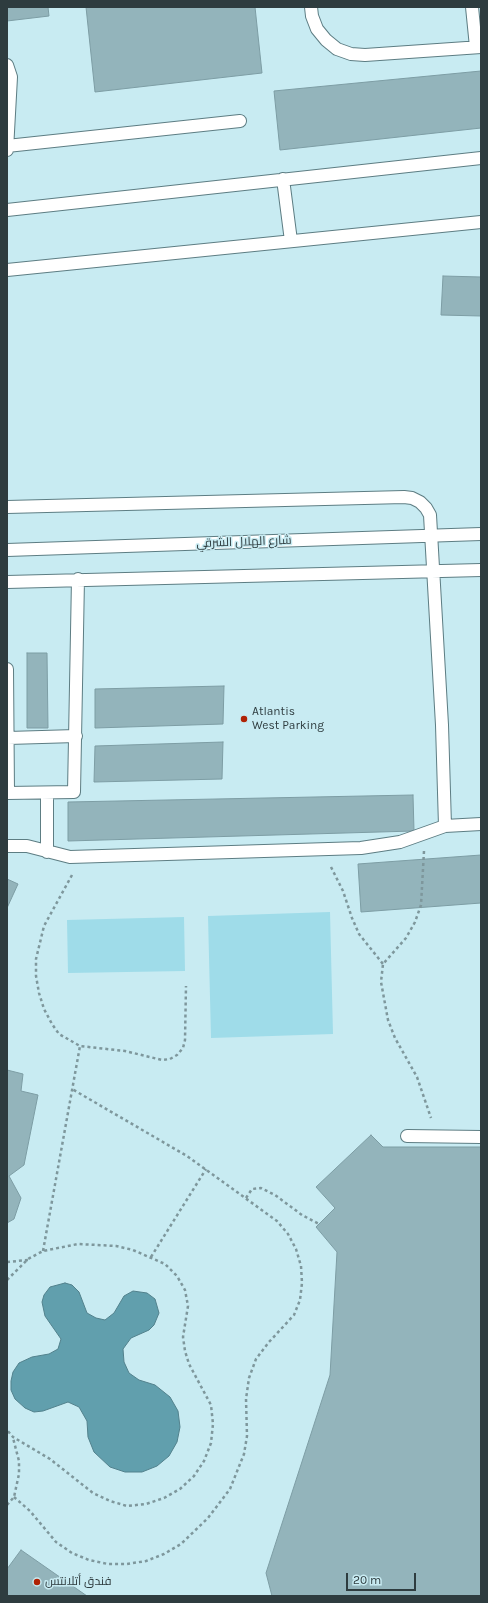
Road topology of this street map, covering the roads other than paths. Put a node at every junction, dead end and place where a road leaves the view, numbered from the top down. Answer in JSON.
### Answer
{"nodes":[{"id":1,"x":311,"y":7,"type":"edge"},
{"id":2,"x":472,"y":7,"type":"edge"},
{"id":3,"x":478,"y":47,"type":"edge"},
{"id":4,"x":7,"y":65,"type":"edge"},
{"id":5,"x":240,"y":121,"type":"dead end"},
{"id":6,"x":7,"y":146,"type":"edge"},
{"id":7,"x":7,"y":150,"type":"edge"},
{"id":8,"x":481,"y":158,"type":"edge"},
{"id":9,"x":283,"y":179,"type":"junction"},
{"id":10,"x":7,"y":210,"type":"edge"},
{"id":11,"x":481,"y":222,"type":"edge"},
{"id":12,"x":291,"y":241,"type":"junction"},
{"id":13,"x":7,"y":270,"type":"edge"},
{"id":14,"x":7,"y":507,"type":"edge"},
{"id":15,"x":481,"y":534,"type":"edge"},
{"id":16,"x":431,"y":536,"type":"junction"},
{"id":17,"x":7,"y":550,"type":"edge"},
{"id":18,"x":481,"y":570,"type":"edge"},
{"id":19,"x":433,"y":573,"type":"junction"},
{"id":20,"x":78,"y":580,"type":"junction"},
{"id":21,"x":7,"y":582,"type":"edge"},
{"id":22,"x":7,"y":669,"type":"edge"},
{"id":23,"x":76,"y":736,"type":"junction"},
{"id":24,"x":8,"y":738,"type":"edge"},
{"id":25,"x":47,"y":792,"type":"junction"},
{"id":26,"x":8,"y":793,"type":"edge"},
{"id":27,"x":481,"y":824,"type":"edge"},
{"id":28,"x":445,"y":826,"type":"junction"},
{"id":29,"x":7,"y":846,"type":"edge"},
{"id":30,"x":47,"y":852,"type":"junction"},
{"id":31,"x":407,"y":1136,"type":"dead end"},
{"id":32,"x":481,"y":1137,"type":"edge"}],
"edges":[{"from":1,"to":3,"type":"lane"},
{"from":2,"to":3,"type":"lane"},
{"from":4,"to":6,"type":"lane"},
{"from":5,"to":6,"type":"lane"},
{"from":6,"to":7,"type":"lane"},
{"from":8,"to":9,"type":"lane"},
{"from":9,"to":10,"type":"lane"},
{"from":9,"to":12,"type":"lane"},
{"from":11,"to":12,"type":"lane"},
{"from":12,"to":13,"type":"lane"},
{"from":14,"to":16,"type":"lane"},
{"from":15,"to":16,"type":"lane","name":"شارع الهلال الشرقي"},
{"from":16,"to":17,"type":"lane","name":"شارع الهلال الشرقي"},
{"from":16,"to":19,"type":"lane"},
{"from":18,"to":19,"type":"lane"},
{"from":19,"to":20,"type":"lane"},
{"from":19,"to":28,"type":"lane"},
{"from":20,"to":21,"type":"lane"},
{"from":20,"to":23,"type":"lane"},
{"from":22,"to":24,"type":"lane"},
{"from":23,"to":24,"type":"lane"},
{"from":23,"to":25,"type":"lane"},
{"from":24,"to":26,"type":"lane"},
{"from":25,"to":26,"type":"lane"},
{"from":25,"to":30,"type":"lane"},
{"from":27,"to":28,"type":"lane"},
{"from":28,"to":30,"type":"lane"},
{"from":29,"to":30,"type":"lane"},
{"from":31,"to":32,"type":"lane"}]}
